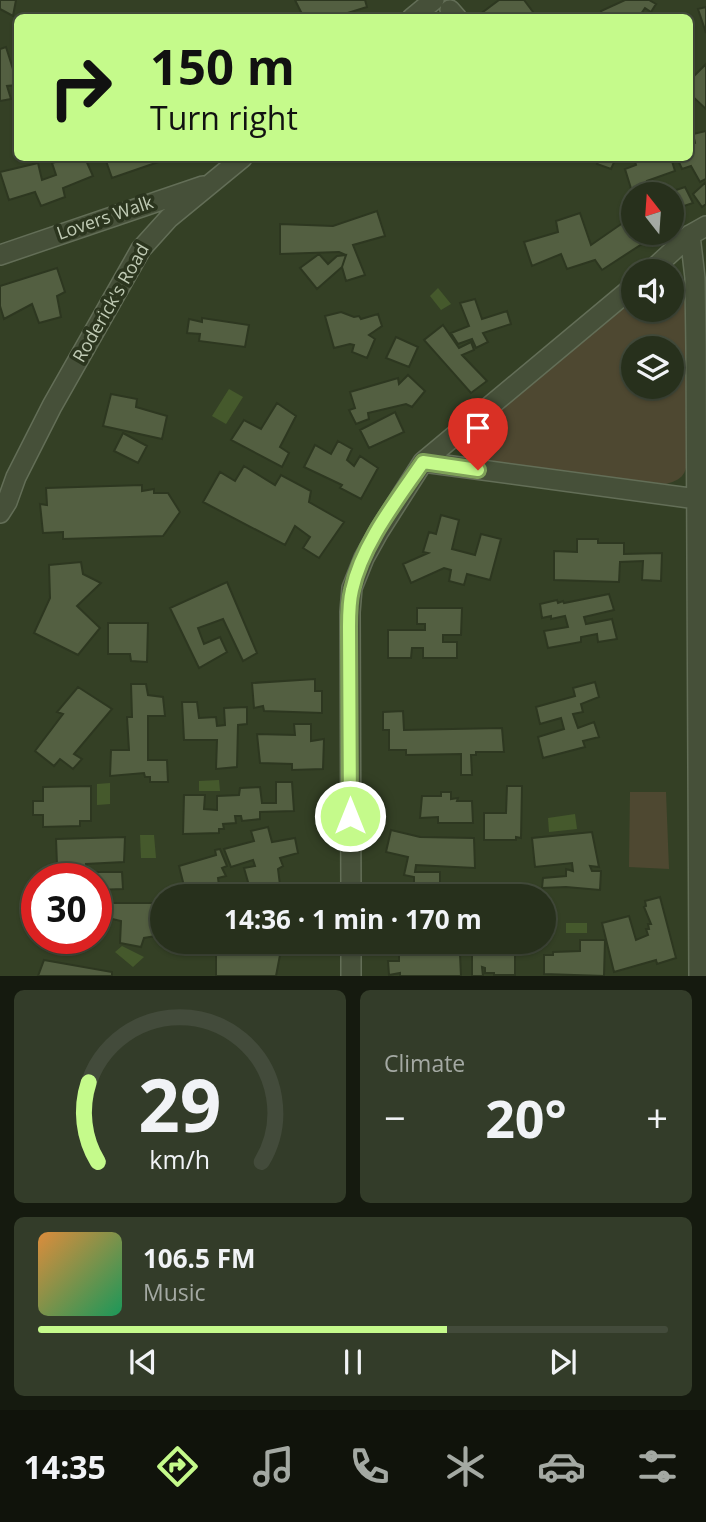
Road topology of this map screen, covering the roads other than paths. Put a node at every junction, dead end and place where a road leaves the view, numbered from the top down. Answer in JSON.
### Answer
{"nodes":[{"id":1,"x":447,"y":9,"type":"edge"},
{"id":2,"x":428,"y":14,"type":"edge"},
{"id":3,"x":238,"y":161,"type":"edge"},
{"id":4,"x":211,"y":184,"type":"junction"},
{"id":5,"x":698,"y":230,"type":"edge"},
{"id":6,"x":0,"y":255,"type":"edge"},
{"id":7,"x":665,"y":259,"type":"edge"},
{"id":8,"x":621,"y":297,"type":"edge"},
{"id":9,"x":423,"y":462,"type":"junction"},
{"id":10,"x":16,"y":477,"type":"junction"},
{"id":11,"x":0,"y":495,"type":"edge"},
{"id":12,"x":697,"y":499,"type":"junction"},
{"id":13,"x":0,"y":513,"type":"edge"},
{"id":14,"x":351,"y":884,"type":"edge"},
{"id":15,"x":351,"y":954,"type":"edge"},
{"id":16,"x":351,"y":976,"type":"edge"},
{"id":17,"x":699,"y":976,"type":"edge"}],
"edges":[{"from":1,"to":2,"type":"street"},
{"from":3,"to":4,"type":"street","name":"Roderick's Road"},
{"from":4,"to":6,"type":"street","name":"Lovers Walk"},
{"from":4,"to":10,"type":"street","name":"Roderick's Road"},
{"from":5,"to":7,"type":"street"},
{"from":5,"to":12,"type":"street"},
{"from":8,"to":9,"type":"street"},
{"from":9,"to":12,"type":"street"},
{"from":9,"to":14,"type":"street"},
{"from":10,"to":11,"type":"street","name":"Roderick's Road"},
{"from":10,"to":13,"type":"street","name":"Roderick's Road"},
{"from":12,"to":17,"type":"street"},
{"from":15,"to":16,"type":"street"}]}
